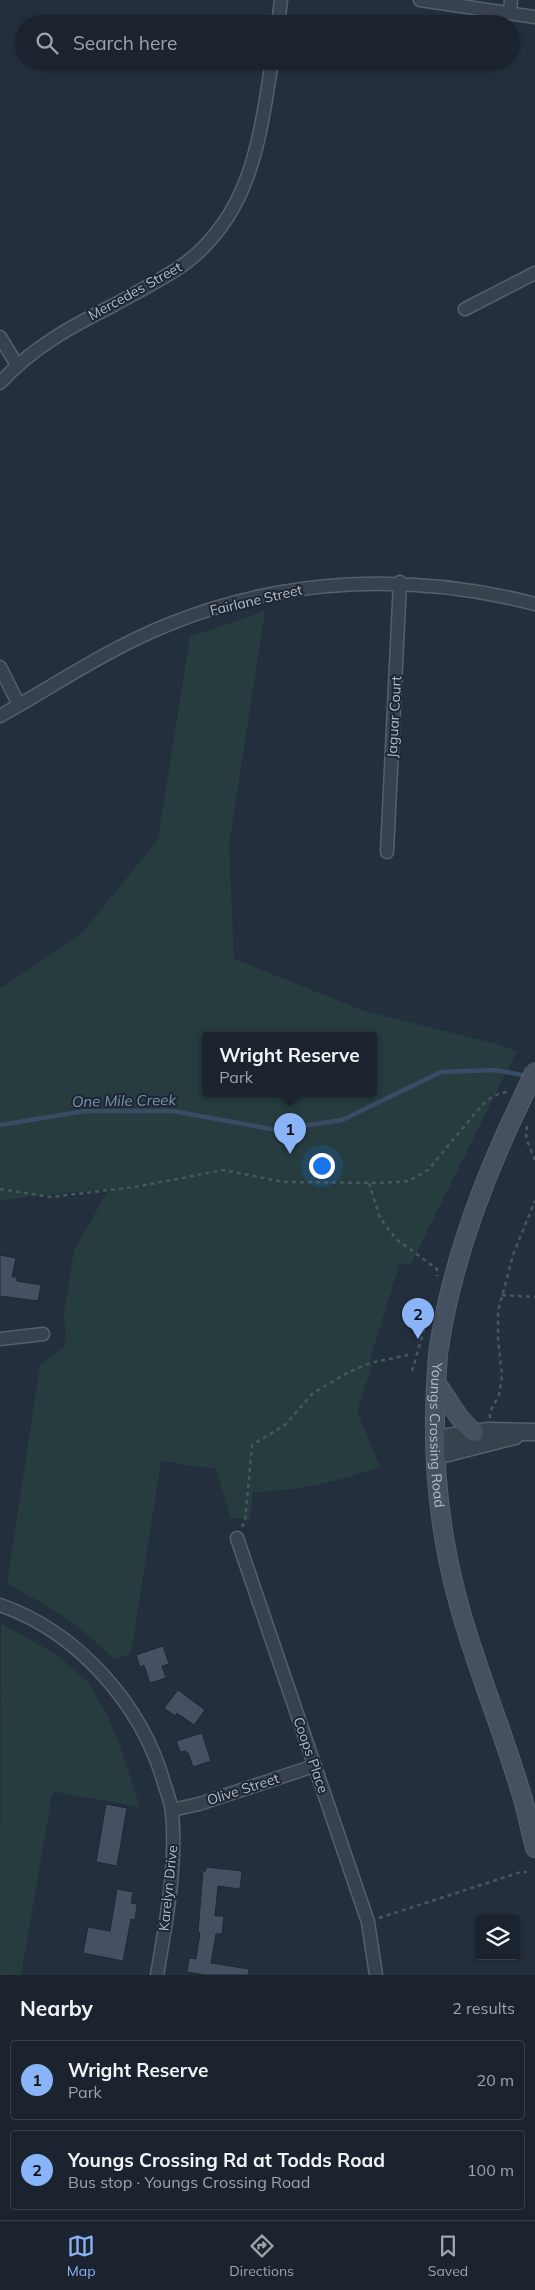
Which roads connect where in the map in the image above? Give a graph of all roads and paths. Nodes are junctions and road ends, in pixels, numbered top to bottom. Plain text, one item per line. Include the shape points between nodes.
1 (420, 0) edge
2 (282, 1) edge
3 (510, 6) edge
4 (280, 15) edge
5 (535, 17) edge
6 (270, 70) edge
7 (535, 273) edge
8 (465, 309) dead end
9 (0, 337) edge
10 (17, 365) junction
11 (0, 383) edge
12 (400, 582) junction
13 (535, 604) edge
14 (0, 667) edge
15 (19, 705) junction
16 (0, 716) edge
17 (387, 852) dead end
18 (535, 1071) edge
19 (516, 1098) junction
20 (528, 1121) dead end
21 (535, 1160) edge
22 (368, 1183) junction
23 (0, 1189) edge
24 (535, 1201) edge
25 (437, 1269) dead end
26 (502, 1295) junction
27 (535, 1297) edge
28 (42, 1334) dead end
29 (0, 1340) edge
30 (408, 1355) dead end
31 (437, 1384) junction
32 (490, 1420) dead end
33 (474, 1432) junction
34 (530, 1432) edge
35 (435, 1448) junction
36 (237, 1538) joint
37 (0, 1605) edge
38 (314, 1766) junction
39 (524, 1803) junction
40 (172, 1810) junction
41 (535, 1819) edge
42 (535, 1848) edge
43 (527, 1872) dead end
44 (368, 1922) junction
45 (157, 1975) edge
46 (376, 1975) edge

1 - 3 street
2 - 4 street
3 - 5 street
6 - 10 street, Mercedes Street via 256,154 248,178 225,222 188,262 57,334
7 - 8 street
9 - 10 street
10 - 11 street, Mercedes Street
12 - 13 street, Fairlane Street via 455,588
12 - 15 street, Fairlane Street via 291,590 197,614 132,641
12 - 17 street, Jaguar Court
14 - 15 street
15 - 16 street, Fairlane Street
18 - 19 main road, Youngs Crossing Road, bridge
19 - 22 path via 493,1096 428,1170 410,1181
19 - 31 main road, Youngs Crossing Road via 458,1259 439,1349
20 - 21 path via 526,1138
22 - 23 path via 284,1182 223,1170 51,1197
22 - 25 path via 380,1218 396,1240
24 - 26 path via 514,1252
26 - 27 path
26 - 32 path via 498,1310 498,1338 502,1376
28 - 29 street
30 - 36 path via 370,1363 349,1372 313,1393 285,1425 252,1445 245,1521
31 - 33 main road via 462,1424
31 - 35 main road, Youngs Crossing Road
33 - 34 street
33 - 35 street
34 - 35 street via 490,1444
35 - 39 main road, Youngs Crossing Road via 443,1529 458,1600 469,1642
36 - 38 street, Coops Place
37 - 40 street, Karelyn Drive via 21,1612 61,1638 104,1674 136,1716 157,1758
38 - 40 street, Olive Street
38 - 44 street, Coops Place
39 - 41 main road, Youngs Crossing Road
39 - 42 main road, Youngs Crossing Road
40 - 45 street, Karelyn Drive via 174,1854
43 - 44 path
44 - 46 street, Coops Place

